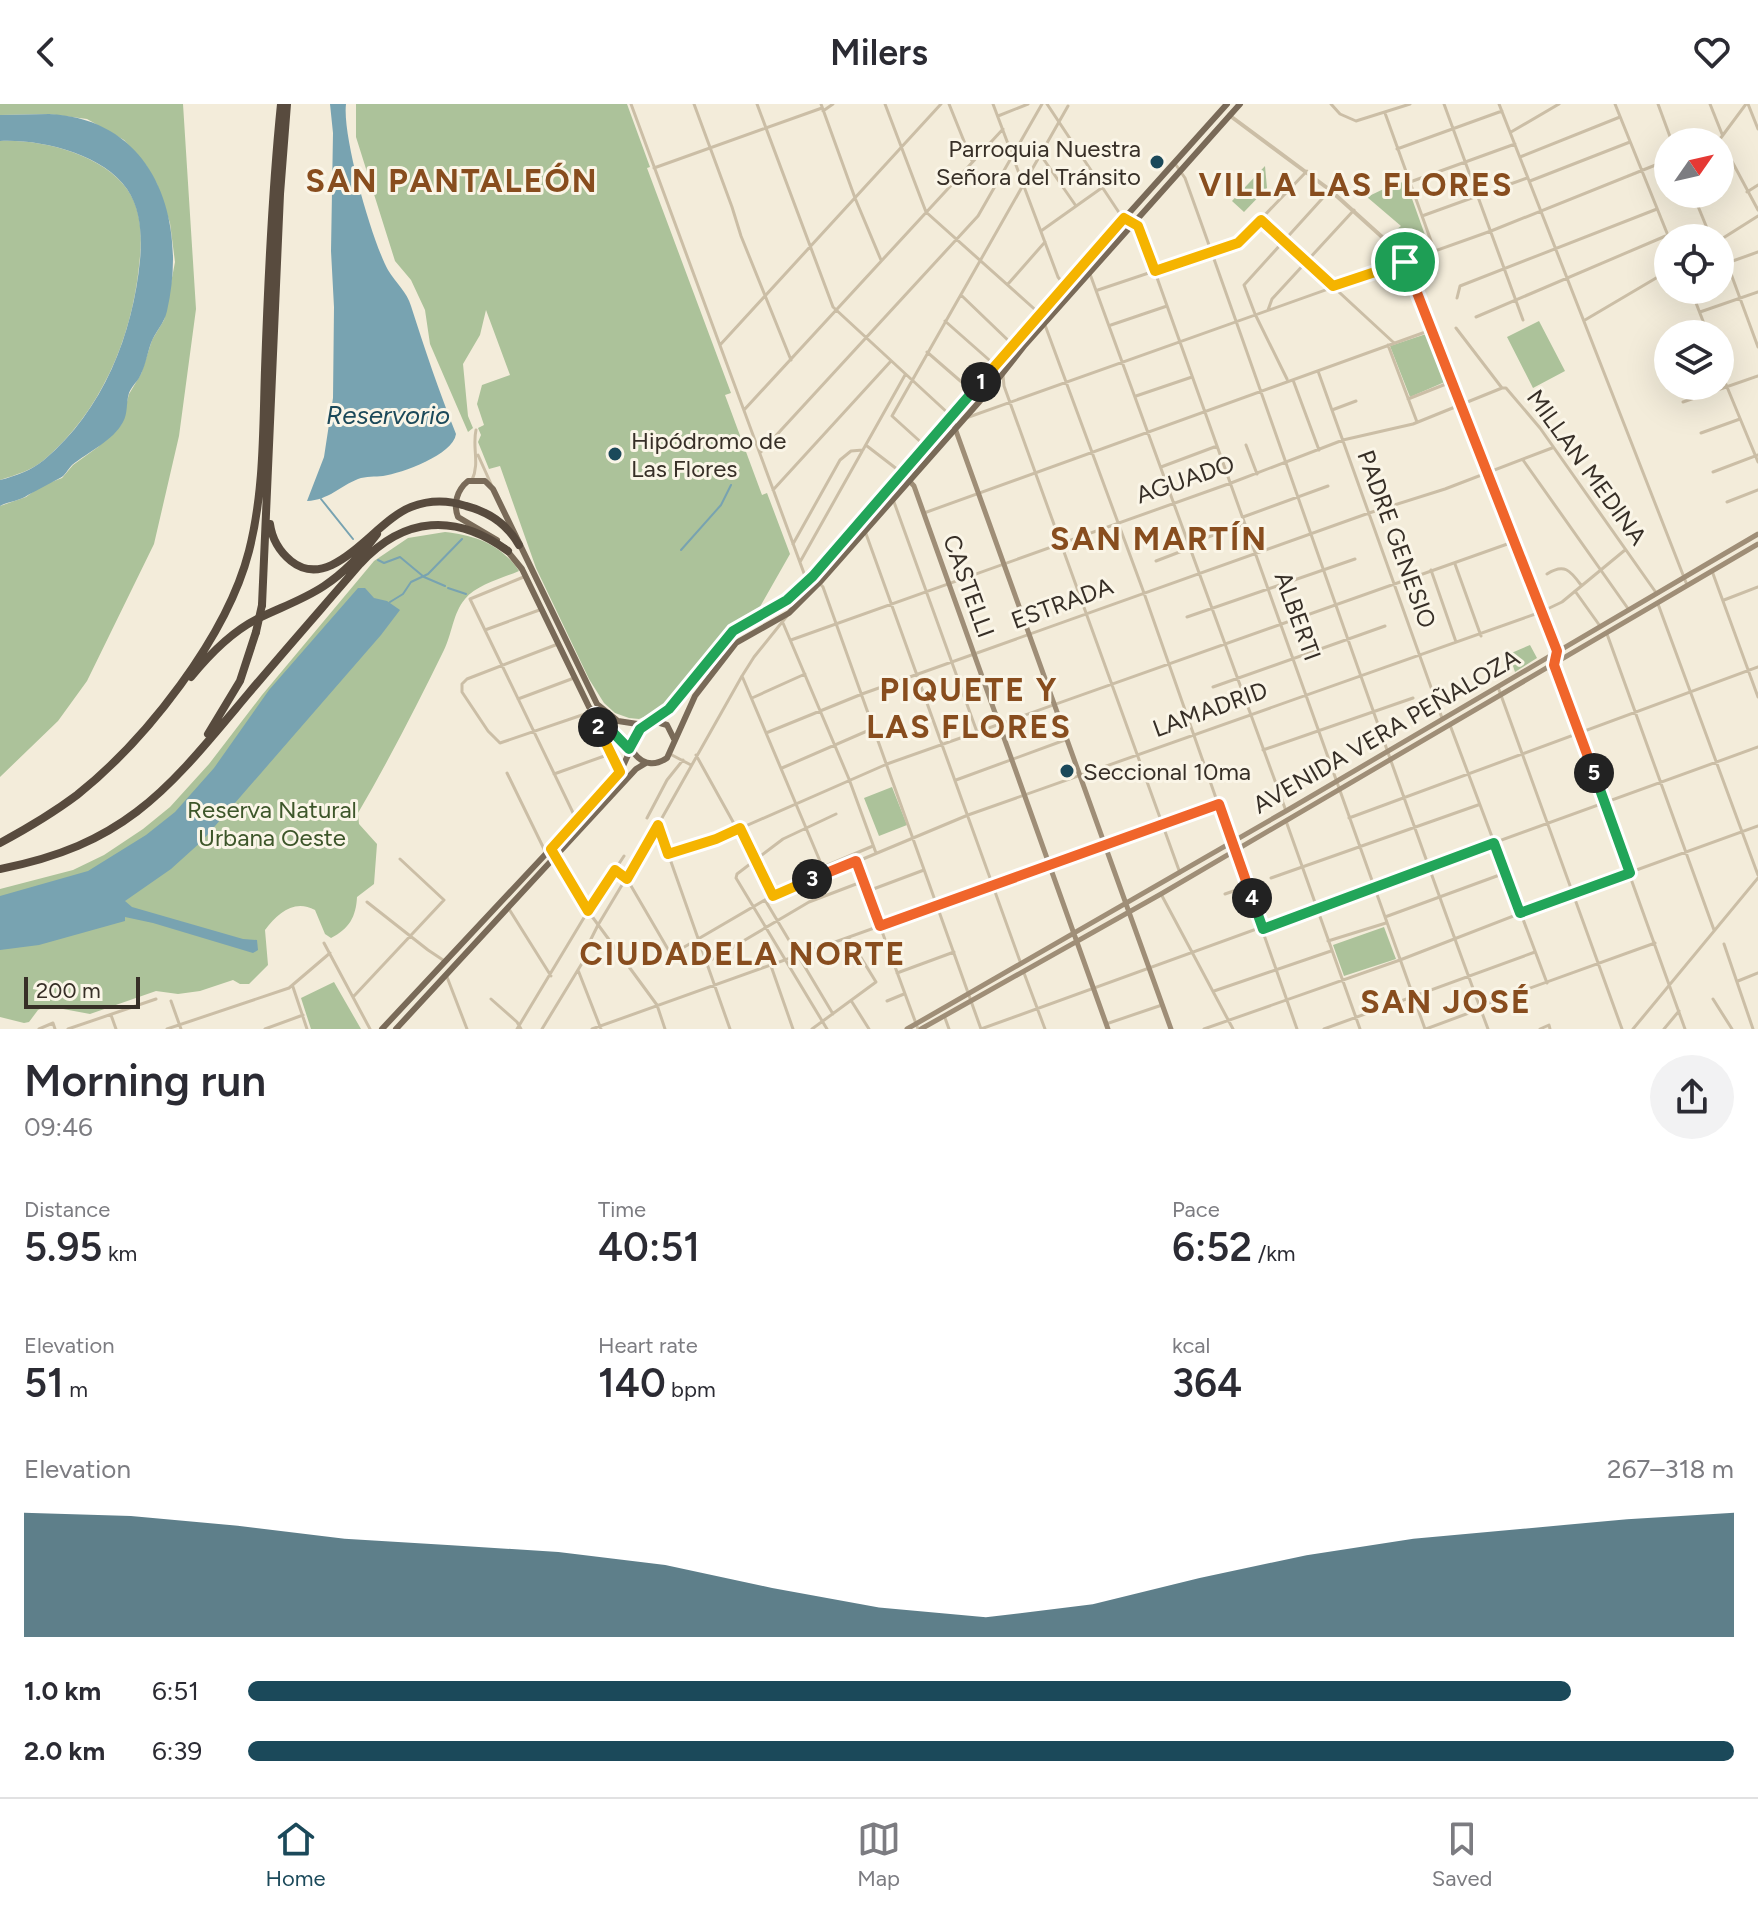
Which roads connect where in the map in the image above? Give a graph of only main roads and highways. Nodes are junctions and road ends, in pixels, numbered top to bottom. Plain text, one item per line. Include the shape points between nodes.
1 (281, 104) edge
2 (287, 104) edge
3 (1240, 104) edge
4 (1224, 105) edge
5 (274, 343) junction
6 (951, 416) junction
7 (956, 427) junction
8 (902, 473) junction
9 (910, 480) junction
10 (456, 503) junction
11 (388, 521) junction
12 (1758, 534) edge
13 (1758, 544) edge
14 (519, 545) junction
15 (508, 551) junction
16 (566, 651) junction
17 (653, 721) junction
18 (644, 725) junction
19 (674, 743) junction
20 (632, 749) junction
21 (125, 751) junction
22 (646, 763) junction
23 (145, 807) junction
24 (0, 843) edge
25 (0, 869) edge
26 (1126, 903) junction
27 (1129, 912) junction
28 (1074, 934) junction
29 (1077, 941) junction
30 (918, 1027) edge
31 (1107, 1027) edge
32 (400, 1028) edge
33 (382, 1029) edge
34 (907, 1029) edge
35 (1171, 1029) edge

1 - 21 highway via 261,479 250,550 220,625
2 - 5 highway
3 - 7 main road via 1044,324 1001,382
4 - 6 main road
5 - 11 highway via 270,522 275,543 296,564 323,569 342,560
5 - 23 highway, bridge via 262,605 256,632 240,681 216,723
6 - 7 main road
6 - 8 main road
7 - 9 main road
7 - 26 main road
8 - 9 main road, CASTELLI
8 - 17 main road via 807,582 783,603 733,631
9 - 19 main road via 789,613 736,643 689,707
9 - 28 main road, CASTELLI
10 - 11 highway via 418,505
10 - 14 highway via 499,520
10 - 14 main road via 463,486 485,481
10 - 15 main road via 461,521
11 - 21 highway via 333,580 249,624 220,646
12 - 26 main road, AVENIDA VERA PEÑALOZA
13 - 27 main road, AVENIDA VERA PEÑALOZA
14 - 16 main road
15 - 16 main road
15 - 23 highway via 480,534 450,525 414,528 384,542 179,776
16 - 18 main road via 602,710 623,723
16 - 20 main road via 593,712
17 - 18 main road
17 - 19 main road via 669,727
18 - 20 main road
19 - 22 main road via 662,761
20 - 22 main road
20 - 33 main road via 620,772 577,821
21 - 24 highway via 47,816
22 - 32 main road
23 - 25 highway via 88,842
26 - 27 main road
26 - 28 main road, AVENIDA VERA PEÑALOZA
27 - 29 main road, AVENIDA VERA PEÑALOZA
27 - 35 main road
28 - 29 main road, CASTELLI
28 - 30 main road, AVENIDA VERA PEÑALOZA
29 - 30 main road, AVENIDA VERA PEÑALOZA
29 - 31 main road, CASTELLI
30 - 34 main road, AVENIDA VERA PEÑALOZA

